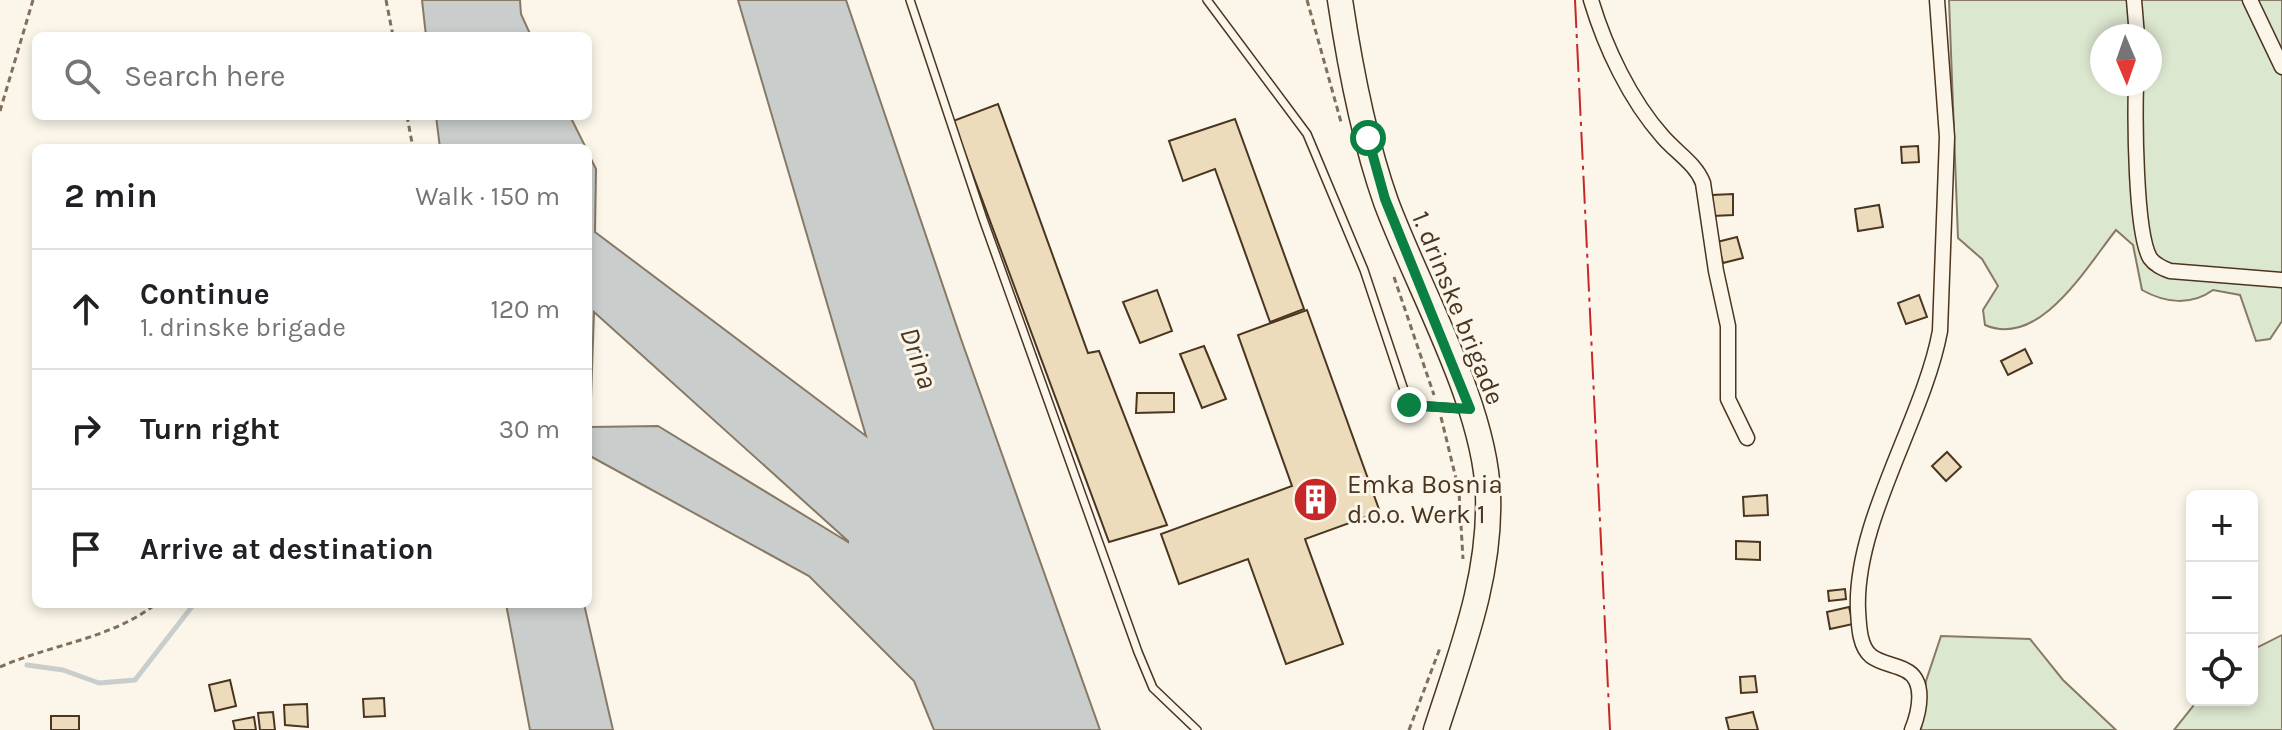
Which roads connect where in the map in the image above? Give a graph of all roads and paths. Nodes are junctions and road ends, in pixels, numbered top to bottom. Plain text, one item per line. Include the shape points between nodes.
1 (33, 0) edge
2 (386, 0) edge
3 (910, 0) edge
4 (1207, 0) edge
5 (1340, 0) edge
6 (1591, 0) edge
7 (1937, 0) edge
8 (2134, 0) edge
9 (2250, 0) edge
10 (2136, 24) edge
11 (392, 32) edge
12 (2282, 67) edge
13 (2135, 96) edge
14 (0, 111) edge
15 (408, 120) edge
16 (412, 144) edge
17 (2282, 280) edge
18 (1470, 409) junction
19 (1747, 438) dead end
20 (149, 608) edge
21 (0, 667) edge
22 (1197, 730) edge
23 (1436, 730) edge
24 (1912, 730) edge

1 - 14 path
2 - 11 path
3 - 22 lane via 1148,676 1153,688
4 - 18 lane via 1307,134 1364,270 1409,405
5 - 18 main road, 1. drinske brigade via 1354,82 1385,199
6 - 19 street via 1611,55 1661,136 1699,172 1703,183 1728,326 1728,399
7 - 24 street via 1947,137 1940,331 1934,362 1864,556 1857,595 1859,634 1870,655 1910,672 1918,686 1919,714
8 - 10 street
9 - 12 street
13 - 17 street via 2143,232 2154,263 2170,271
15 - 16 path
18 - 23 main road, 1. drinske brigade via 1488,491 1484,572
20 - 21 path via 111,631

